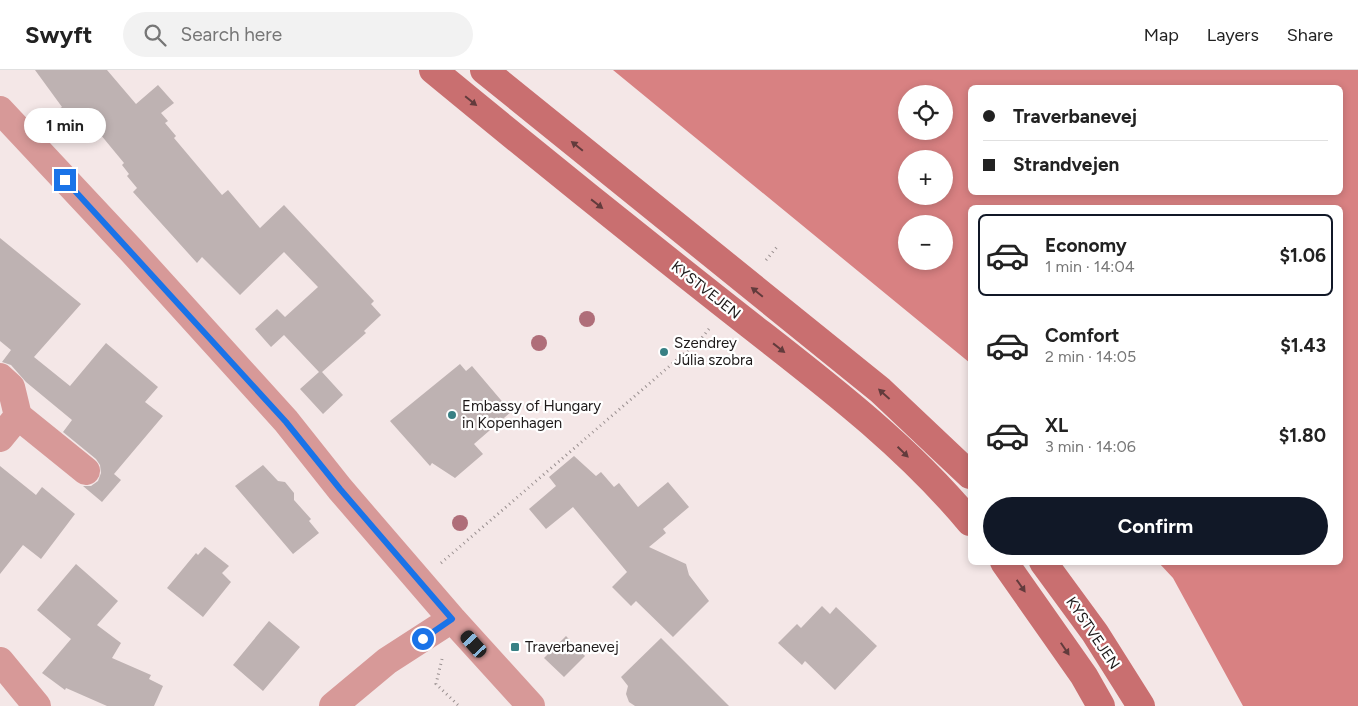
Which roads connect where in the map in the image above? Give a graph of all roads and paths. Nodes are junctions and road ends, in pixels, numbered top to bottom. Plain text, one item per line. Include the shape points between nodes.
1 (433, 70) edge
2 (484, 70) edge
3 (0, 110) edge
4 (777, 246) dead end
5 (747, 283) junction
6 (727, 307) junction
7 (0, 377) edge
8 (18, 416) junction
9 (0, 438) edge
10 (86, 471) dead end
11 (968, 474) edge
12 (968, 520) edge
13 (1006, 565) edge
14 (1044, 565) edge
15 (419, 581) junction
16 (452, 619) junction
17 (0, 661) edge
18 (37, 706) edge
19 (333, 706) edge
20 (459, 706) edge
21 (531, 706) edge
22 (1101, 706) edge
23 (1141, 706) edge

1 -> 6 main road, KYSTVEJEN
5 -> 2 main road, KYSTVEJEN
3 - 15 street via 279,414
4 - 5 path
11 -> 5 main road, KYSTVEJEN via 880,390
6 -> 12 main road, KYSTVEJEN via 868,418 946,493
6 - 15 path via 701,339
7 - 8 street via 11,387
8 - 9 street
8 - 10 street
13 -> 22 main road via 1084,676
14 - 23 main road, KYSTVEJEN via 1095,633
15 - 16 street
16 - 19 street via 387,661
16 - 20 path via 436,684
16 - 21 street
17 - 18 street

